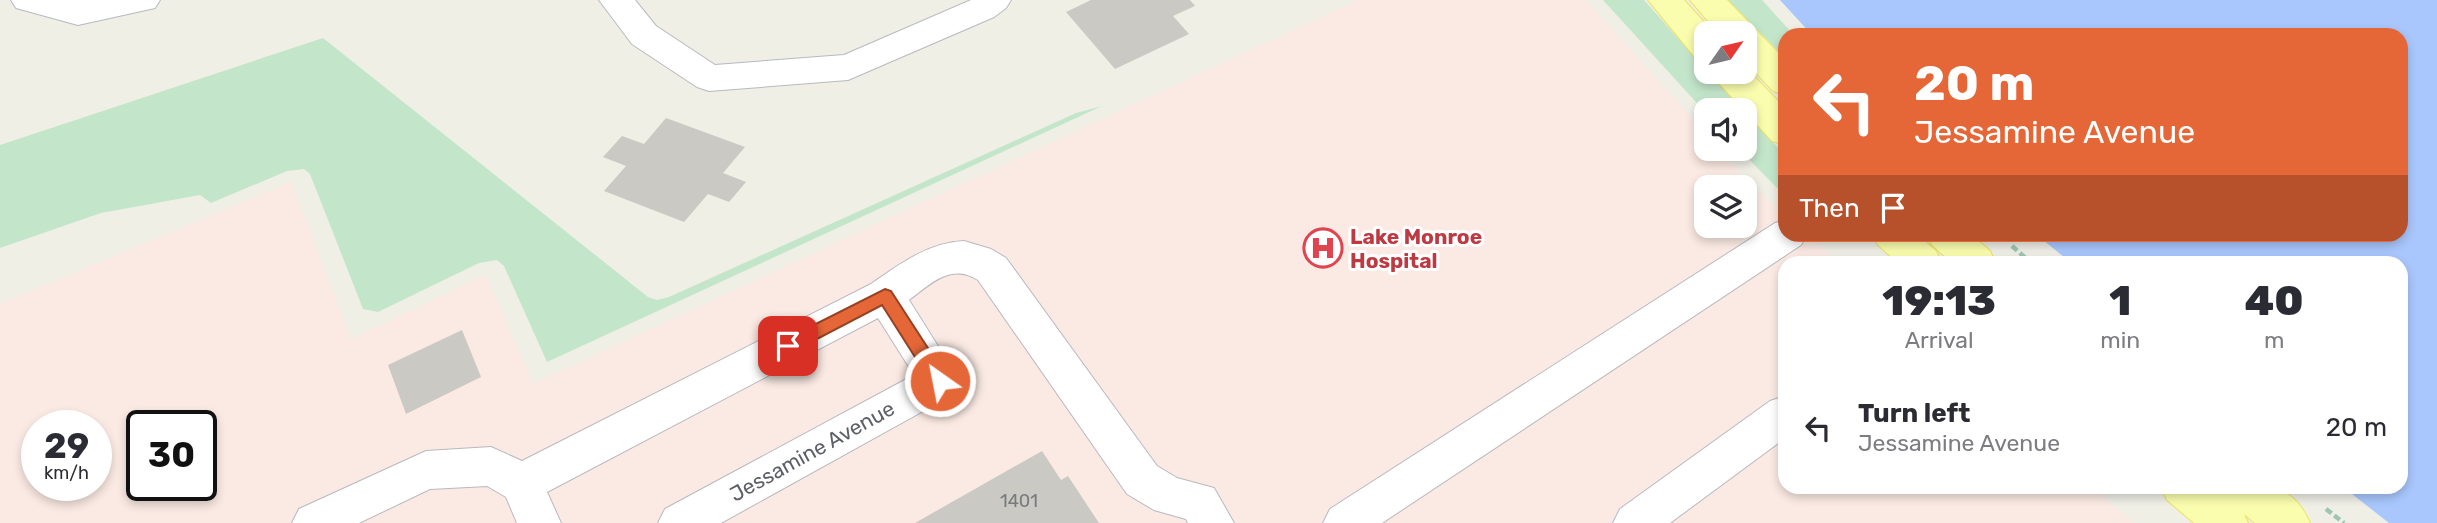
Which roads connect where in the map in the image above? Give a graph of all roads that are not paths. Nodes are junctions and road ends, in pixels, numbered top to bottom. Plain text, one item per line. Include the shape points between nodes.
1 (28, 0) edge
2 (143, 0) edge
3 (616, 0) edge
4 (994, 0) edge
5 (1665, 0) edge
6 (1707, 0) edge
7 (1727, 21) edge
8 (1694, 33) edge
9 (1757, 53) edge
10 (1778, 75) edge
11 (1740, 84) edge
12 (1778, 124) edge
13 (1778, 241) edge
14 (1900, 242) edge
15 (1915, 256) edge
16 (885, 296) junction
17 (1778, 419) edge
18 (522, 483) junction
19 (2192, 494) edge
20 (2252, 494) edge
21 (314, 523) edge
22 (538, 523) edge
23 (680, 523) edge
24 (1212, 523) edge
25 (1345, 523) edge
26 (1635, 523) edge
27 (2226, 523) edge
28 (2288, 523) edge

1 - 2 street via 78,13
3 - 4 street via 644,35 709,78 848,67
5 - 8 main road
6 - 7 main road
9 - 10 main road
11 - 12 main road
13 - 25 street
14 - 15 main road
16 - 18 street
16 - 23 street, Jessamine Avenue via 940,381
16 - 24 street via 936,262 956,256 979,258 992,269 1142,480 1169,496 1199,502
17 - 26 street
18 - 21 street via 491,466 426,470
18 - 22 street
19 - 27 main road
20 - 28 main road

